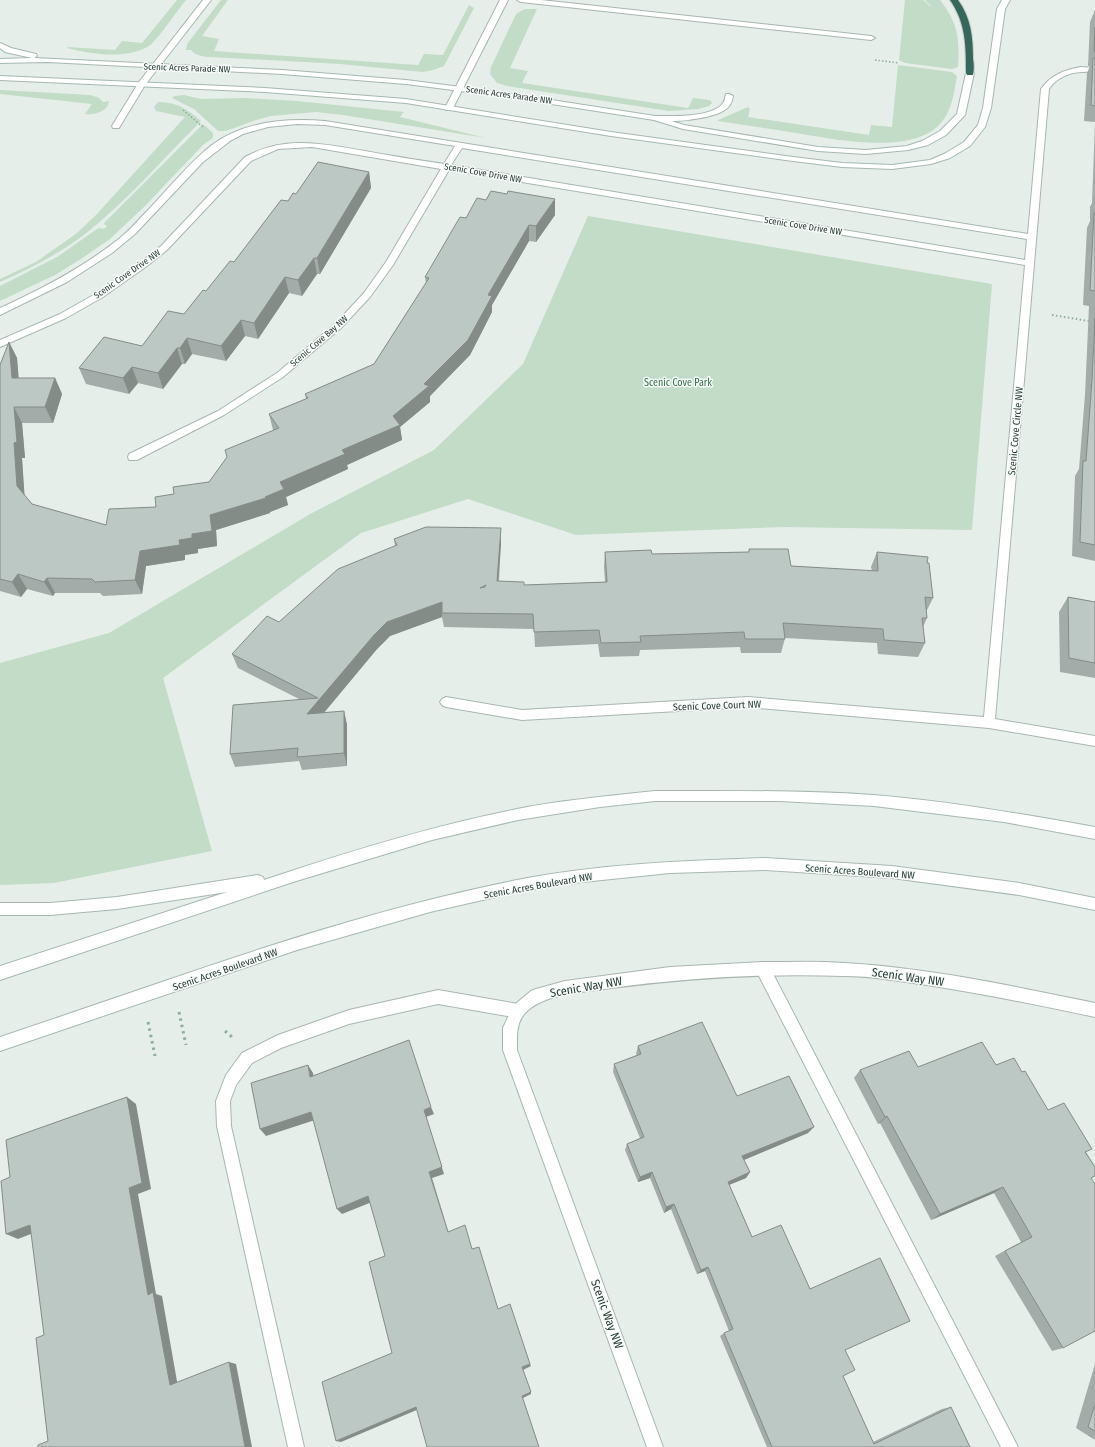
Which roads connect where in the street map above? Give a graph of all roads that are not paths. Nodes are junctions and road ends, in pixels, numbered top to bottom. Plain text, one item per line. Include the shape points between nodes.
1 (207, 0) edge
2 (504, 0) edge
3 (521, 0) edge
4 (954, 0) edge
5 (1006, 0) edge
6 (871, 38) dead end
7 (0, 45) edge
8 (48, 60) junction
9 (0, 61) edge
10 (155, 66) junction
11 (1095, 70) edge
12 (970, 73) joint
13 (0, 78) edge
14 (142, 84) junction
15 (459, 88) junction
16 (729, 96) dead end
17 (449, 108) junction
18 (655, 118) junction
19 (116, 126) dead end
20 (460, 144) junction
21 (447, 166) junction
22 (1032, 237) junction
23 (1029, 264) junction
24 (0, 312) edge
25 (0, 344) edge
26 (134, 457) dead end
27 (446, 702) dead end
28 (988, 723) junction
29 (1095, 741) edge
30 (1095, 833) edge
31 (293, 876) junction
32 (1095, 904) edge
33 (0, 909) edge
34 (763, 970) junction
35 (0, 972) edge
36 (1095, 1010) edge
37 (518, 1011) junction
38 (0, 1044) edge
39 (296, 1447) edge
40 (655, 1447) edge
41 (1010, 1447) edge

1 - 10 street
2 - 15 street
3 - 6 street
4 - 12 highway via 962,9 968,29
5 - 17 street via 1001,9 987,108 982,126 967,144 932,162 892,167 842,165 611,134
7 - 8 street via 8,50
8 - 9 street, Scenic Acres Parade NW
8 - 10 street, Scenic Acres Parade NW
10 - 14 street
10 - 15 street, Scenic Acres Parade NW via 344,76
11 - 22 street, Scenic Cove Circle NW via 1064,73 1049,82 1045,89
12 - 18 street, Scenic Acres Parade NW via 961,114 954,124 925,143 908,148 866,152 818,149 683,127
13 - 14 street
14 - 17 street via 325,93
14 - 19 street
15 - 17 street
15 - 18 street, Scenic Acres Parade NW
16 - 18 street via 726,104 716,112 680,118
20 - 21 street, Scenic Cove Bay NW
20 - 22 street
20 - 24 street via 325,122 286,122 251,129 216,147 124,239 104,254 61,282
21 - 23 street, Scenic Cove Drive NW
21 - 25 street, Scenic Cove Drive NW via 312,145 283,145 262,151 237,169 164,248 144,264 100,295 63,316
21 - 26 street, Scenic Cove Bay NW via 390,263 367,295 338,326 280,375 221,413
22 - 23 street, Scenic Cove Circle NW
23 - 28 street, Scenic Cove Circle NW
27 - 28 street, Scenic Cove Court NW via 522,715 748,702
28 - 29 street
30 - 31 street via 1004,816 874,801 780,796 655,796 518,814 432,834
31 - 33 street via 117,904 50,909
31 - 35 street
32 - 38 street, Scenic Acres Boulevard NW via 1019,889 892,872 772,865 670,867 573,877 513,887 430,906 297,944
34 - 36 street, Scenic Way NW via 845,969 900,975 996,989
34 - 37 street, Scenic Way NW via 670,974 565,988 536,996
34 - 41 street
37 - 39 street via 438,997 349,1016 278,1042 247,1058 231,1080 223,1101 224,1126
37 - 40 street, Scenic Way NW via 510,1028 510,1050

